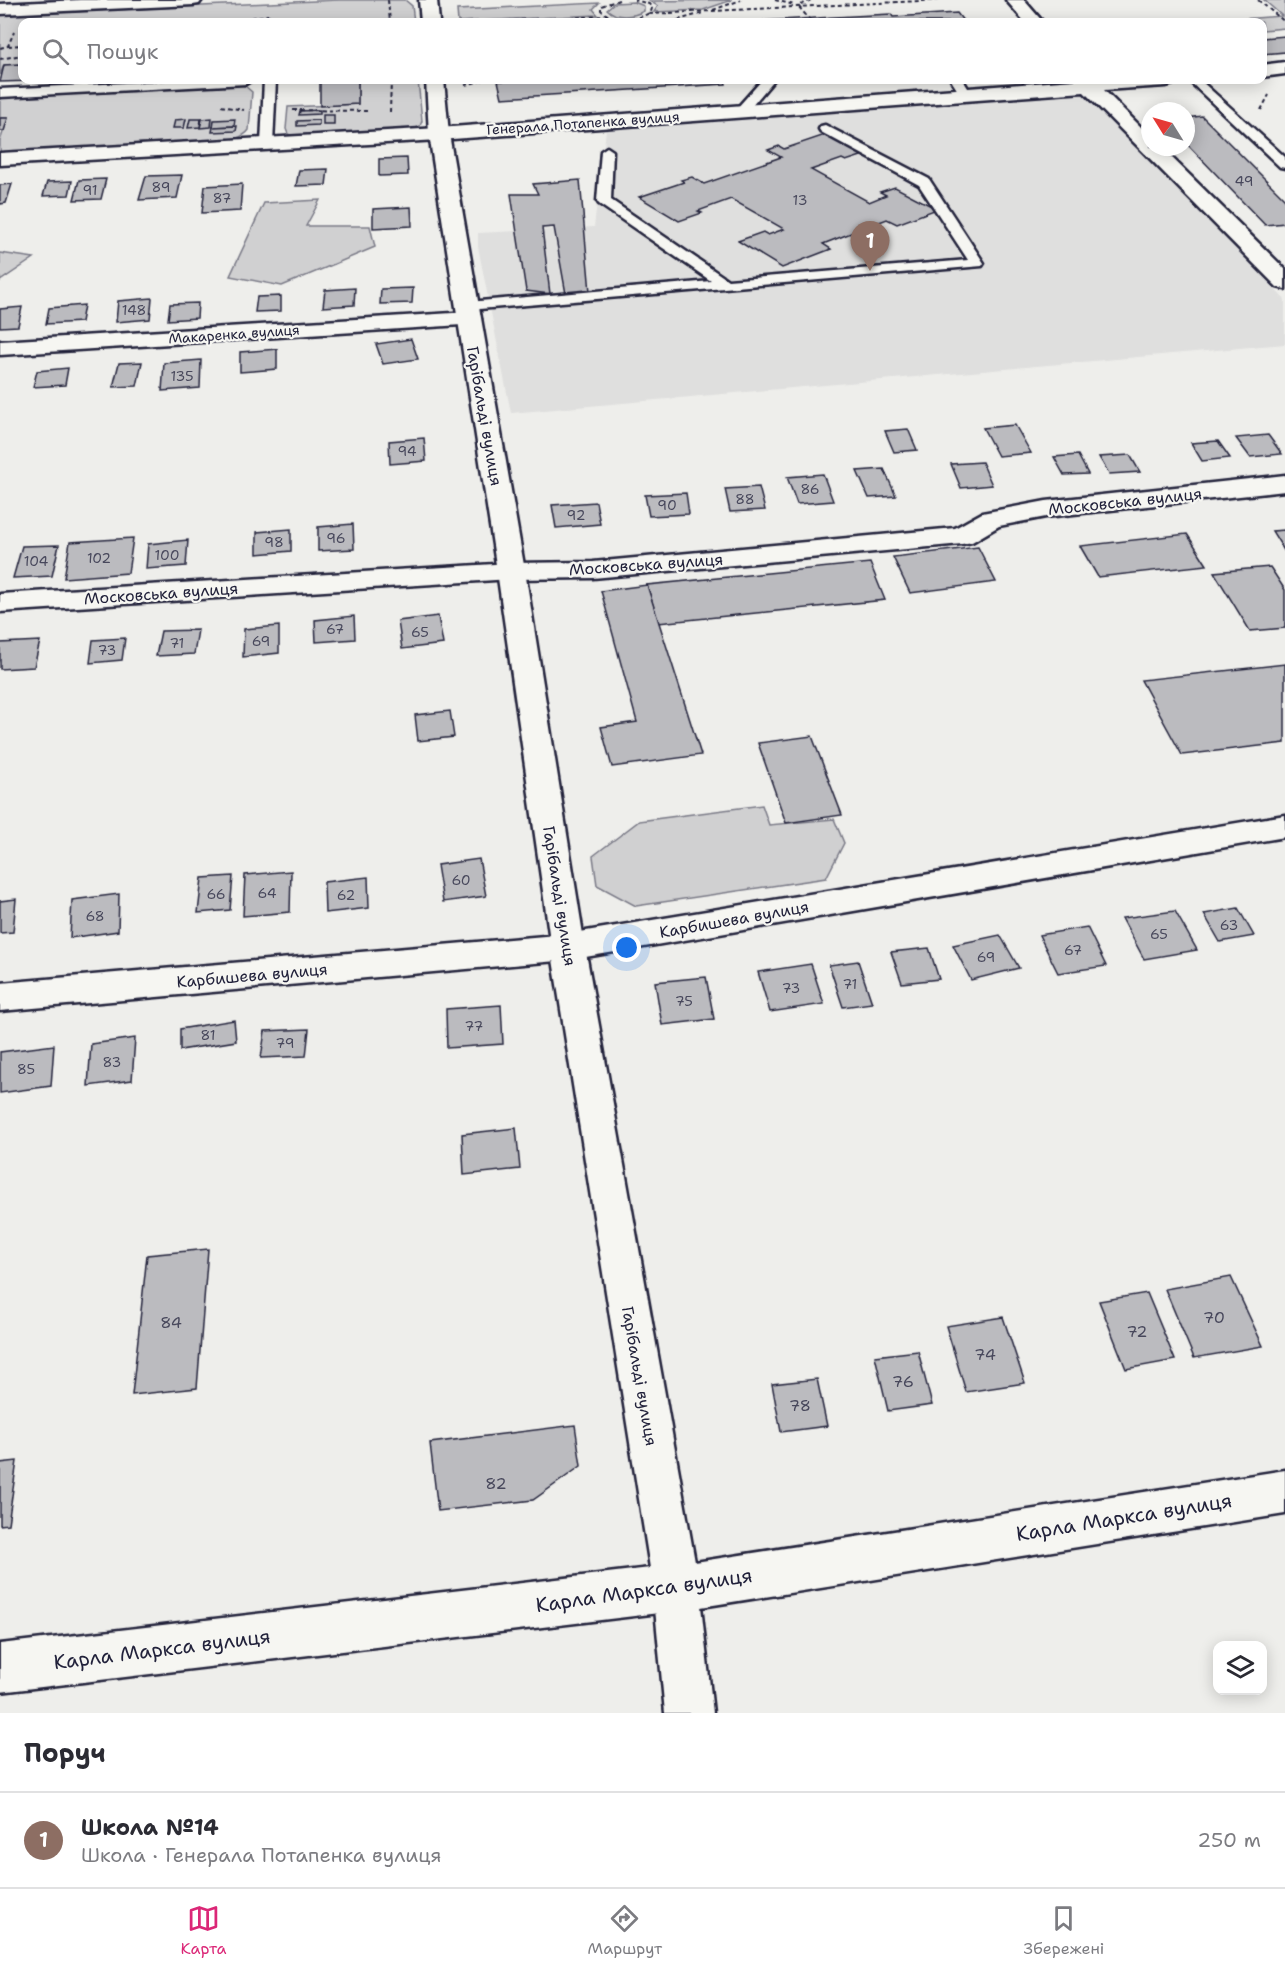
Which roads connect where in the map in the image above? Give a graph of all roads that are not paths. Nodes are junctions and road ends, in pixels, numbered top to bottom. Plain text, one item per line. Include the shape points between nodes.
1 (193, 0) edge
2 (428, 0) edge
3 (1016, 0) edge
4 (0, 9) edge
5 (430, 18) edge
6 (1031, 18) edge
7 (1285, 68) edge
8 (1267, 70) edge
9 (170, 84) edge
10 (270, 84) edge
11 (450, 84) edge
12 (765, 84) edge
13 (1061, 84) edge
14 (1087, 84) edge
15 (1198, 84) edge
16 (962, 88) edge
17 (0, 93) edge
18 (741, 111) junction
19 (825, 129) dead end
20 (439, 134) junction
21 (1141, 138) edge
22 (267, 144) junction
23 (607, 151) dead end
24 (1160, 156) edge
25 (0, 159) edge
26 (1285, 164) edge
27 (1285, 282) edge
28 (725, 284) junction
29 (468, 312) junction
30 (0, 348) edge
31 (1285, 483) edge
32 (511, 571) junction
33 (0, 603) edge
34 (1285, 826) edge
35 (568, 947) junction
36 (0, 997) edge
37 (1285, 1491) edge
38 (676, 1588) junction
39 (0, 1668) edge
40 (689, 1713) edge

1 - 4 street
2 - 5 street
3 - 6 street
7 - 8 street
9 - 17 lane
10 - 22 lane
11 - 20 street, Гарібальді вулиця
12 - 18 lane
13 - 16 street, Генерала Потапенка вулиця
14 - 21 street
15 - 26 lane
16 - 18 street, Генерала Потапенка вулиця
18 - 20 street, Генерала Потапенка вулиця
19 - 28 lane via 924,182 977,263
20 - 22 street, Генерала Потапенка вулиця
20 - 29 street, Гарібальді вулиця
22 - 25 street, Генерала Потапенка вулиця
23 - 28 lane via 604,201
24 - 27 street via 1265,249
28 - 29 lane
29 - 30 street, Макаренка вулиця
29 - 32 street, Гарібальді вулиця
31 - 32 street, Московська вулиця via 1046,509 991,519 962,536 593,570
32 - 33 street, Московська вулиця
32 - 35 street, Гарібальді вулиця
34 - 35 street, Карбишева вулиця
35 - 36 street, Карбишева вулиця
35 - 38 street, Гарібальді вулиця
37 - 38 street, Карла Маркса вулиця
38 - 39 street, Карла Маркса вулиця
38 - 40 street, Гарібальді вулиця

